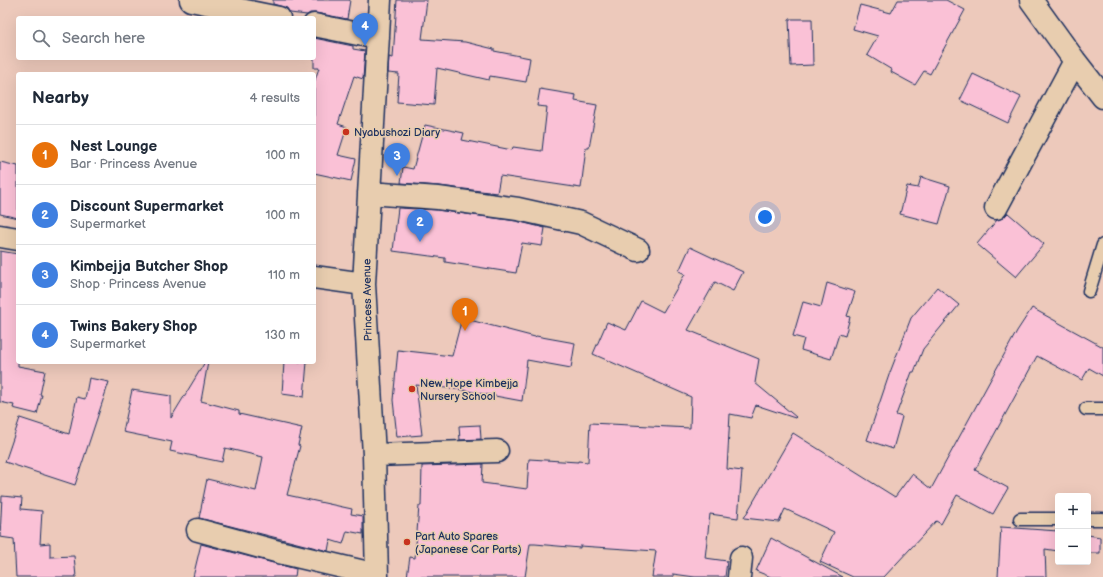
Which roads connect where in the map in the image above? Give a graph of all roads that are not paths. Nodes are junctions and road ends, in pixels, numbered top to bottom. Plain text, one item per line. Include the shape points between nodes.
1 (191, 0) edge
2 (380, 0) edge
3 (1031, 0) edge
4 (268, 16) edge
5 (316, 25) edge
6 (378, 38) junction
7 (1075, 61) junction
8 (1103, 97) edge
9 (369, 193) junction
10 (996, 208) dead end
11 (0, 236) edge
12 (16, 239) edge
13 (1103, 245) edge
14 (638, 250) dead end
15 (316, 277) edge
16 (364, 284) junction
17 (1089, 291) dead end
18 (1086, 409) dead end
19 (1103, 409) edge
20 (497, 451) dead end
21 (374, 455) junction
22 (1020, 518) dead end
23 (1055, 519) edge
24 (1091, 519) edge
25 (1103, 519) edge
26 (198, 530) dead end
27 (377, 576) edge

1 - 4 street
2 - 6 street, Princess Avenue
3 - 7 street
5 - 6 street
6 - 9 street, Princess Avenue
7 - 8 street
7 - 10 street
9 - 14 street via 438,198 518,209 580,223
9 - 16 street, Princess Avenue
11 - 12 street
13 - 17 lane
15 - 16 street
16 - 21 street, Princess Avenue
18 - 19 lane
20 - 21 street
21 - 27 street, Princess Avenue
22 - 23 lane
24 - 25 lane
26 - 27 street

